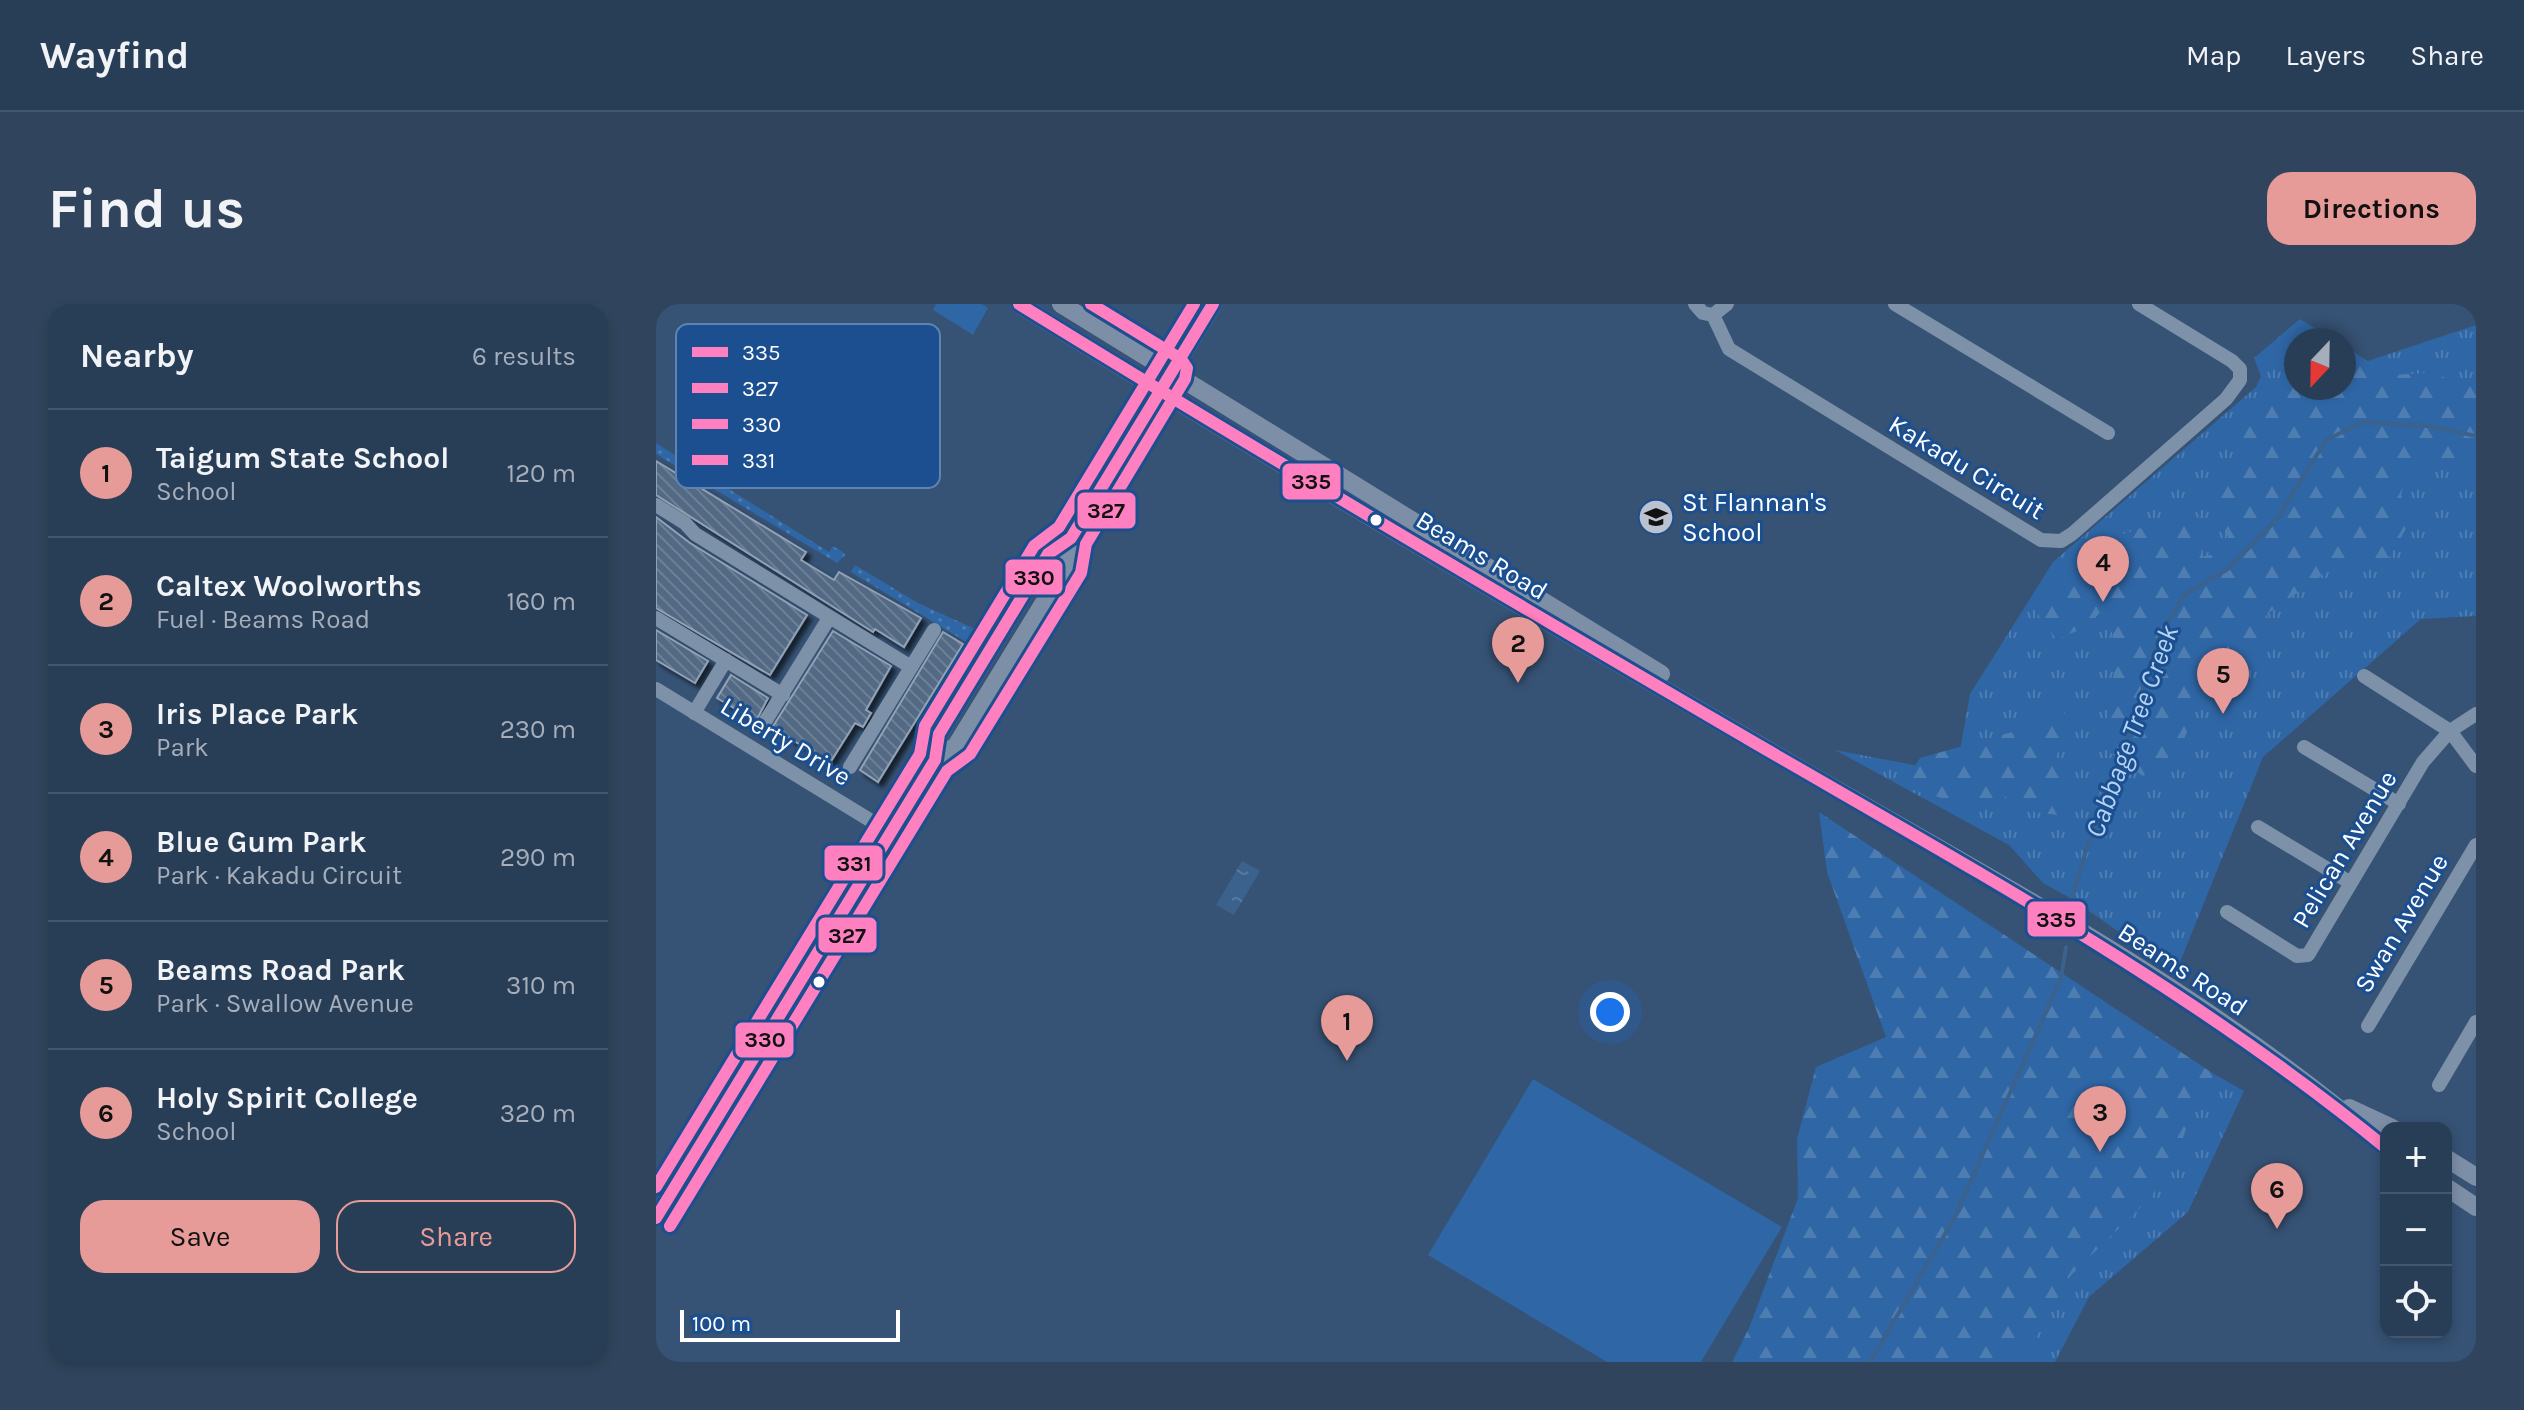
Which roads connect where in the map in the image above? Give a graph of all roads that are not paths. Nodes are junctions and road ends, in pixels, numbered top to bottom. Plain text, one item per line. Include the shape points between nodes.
1 (1019, 304) edge
2 (1061, 304) edge
3 (1213, 304) edge
4 (1695, 304) edge
5 (1727, 304) edge
6 (1895, 304) edge
7 (2139, 304) edge
8 (1713, 315) junction
9 (1171, 372) junction
10 (1159, 391) junction
11 (2108, 433) dead end
12 (656, 505) edge
13 (656, 618) edge
14 (829, 618) junction
15 (934, 630) dead end
16 (726, 660) junction
17 (911, 667) junction
18 (2364, 676) dead end
19 (656, 689) edge
20 (783, 695) junction
21 (694, 713) junction
22 (2476, 714) edge
23 (766, 720) dead end
24 (2450, 731) junction
25 (2304, 747) dead end
26 (2476, 766) edge
27 (850, 767) dead end
28 (2399, 804) junction
29 (1883, 814) junction
30 (2258, 827) dead end
31 (891, 833) junction
32 (2476, 845) edge
33 (2351, 883) junction
34 (2227, 912) dead end
35 (2476, 1022) edge
36 (2368, 1026) dead end
37 (2439, 1085) dead end
38 (2328, 1098) junction
39 (2380, 1122) edge
40 (2380, 1143) edge
41 (2452, 1162) edge
42 (2476, 1177) edge
43 (2452, 1191) edge
44 (2476, 1207) edge
45 (656, 1218) edge

1 - 10 main road, Beams Road
2 - 9 main road, Beams Road
3 - 9 main road
4 - 8 street
5 - 8 street
6 - 11 street
7 - 8 street, Kakadu Circuit via 2232,361 2240,369 2240,380 2226,399 2072,534 2050,541 1729,349
9 - 10 main road
9 - 29 main road, Beams Road via 1849,787
10 - 29 main road, Beams Road via 1554,629
10 - 31 main road via 1071,538 1067,565 956,746 935,760
12 - 14 street
13 - 16 street
14 - 17 street
14 - 20 street
15 - 17 street
16 - 20 street
16 - 21 street
17 - 27 street
18 - 24 street
19 - 21 street, Liberty Drive
20 - 23 street
21 - 31 street, Liberty Drive
22 - 24 street, Pelican Avenue
24 - 26 street
24 - 28 street, Pelican Avenue
25 - 28 street
28 - 33 street, Pelican Avenue
29 - 38 main road, Beams Road via 2131,964
30 - 33 street
31 - 45 main road
32 - 36 street, Swan Avenue
33 - 34 street, Pelican Avenue via 2304,958
35 - 37 street
38 - 39 main road, Beams Road
38 - 40 main road, Beams Road
41 - 42 main road
43 - 44 main road

